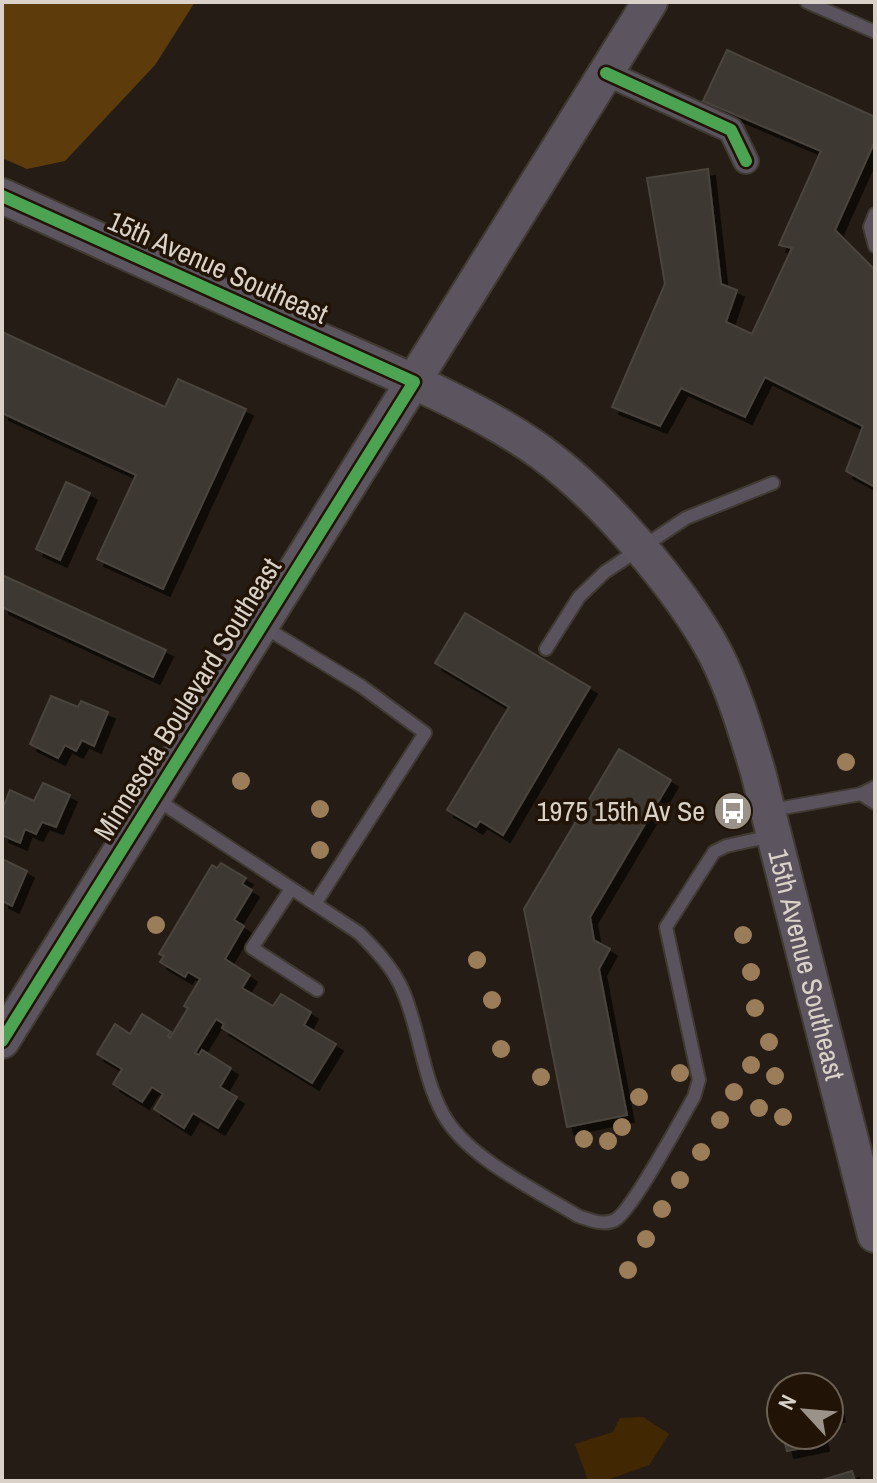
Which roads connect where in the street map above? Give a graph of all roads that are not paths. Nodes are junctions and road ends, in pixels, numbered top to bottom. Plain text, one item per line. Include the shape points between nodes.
1 (650, 2) edge
2 (807, 2) edge
3 (875, 32) edge
4 (606, 73) junction
5 (746, 161) dead end
6 (2, 196) edge
7 (875, 214) edge
8 (875, 246) edge
9 (414, 382) junction
10 (773, 483) dead end
11 (641, 550) junction
12 (261, 625) junction
13 (546, 649) dead end
14 (875, 787) edge
15 (861, 794) junction
16 (153, 798) junction
17 (875, 803) edge
18 (772, 823) junction
19 (291, 889) junction
20 (315, 904) junction
21 (317, 990) dead end
22 (2, 1041) edge
23 (875, 1235) edge

1 - 4 main road, Minnesota Boulevard Southeast
2 - 3 lane
4 - 5 street via 731,130
4 - 9 main road, Minnesota Boulevard Southeast
6 - 9 main road, 15th Avenue Southeast
7 - 8 lane via 870,227
9 - 11 main road, 15th Avenue Southeast via 543,453
9 - 12 main road, Minnesota Boulevard Southeast
10 - 11 lane via 686,518
11 - 13 lane via 605,572 579,597
11 - 18 main road, 15th Avenue Southeast via 715,653 740,713
12 - 16 main road, Minnesota Boulevard Southeast
12 - 20 lane via 361,686 425,733
14 - 15 lane
15 - 17 lane
15 - 18 lane
16 - 19 lane
16 - 22 main road, Minnesota Boulevard Southeast
18 - 20 lane via 714,852 666,927 699,1080 630,1205 615,1220 597,1223 578,1216 467,1145 444,1116 404,992 386,961 359,933
18 - 23 main road, 15th Avenue Southeast
19 - 20 lane
19 - 21 lane via 252,948

